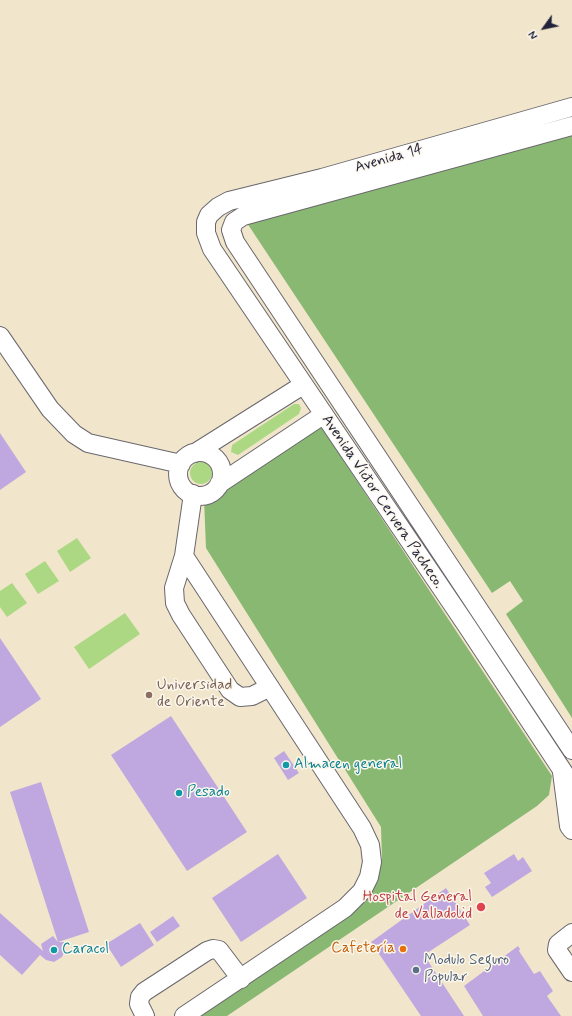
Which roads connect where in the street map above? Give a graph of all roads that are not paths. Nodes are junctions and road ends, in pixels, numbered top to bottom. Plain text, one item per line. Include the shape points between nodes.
1 (572, 107) edge
2 (572, 126) edge
3 (231, 230) junction
4 (206, 233) junction
5 (0, 336) edge
6 (303, 385) junction
7 (323, 415) junction
8 (195, 453) junction
9 (181, 464) junction
10 (219, 484) junction
11 (193, 494) junction
12 (184, 556) junction
13 (270, 687) junction
14 (568, 743) edge
15 (547, 747) junction
16 (562, 769) junction
17 (572, 785) edge
18 (572, 830) edge
19 (572, 933) edge
20 (572, 972) edge
21 (241, 979) junction
22 (145, 1016) edge
23 (184, 1016) edge

1 - 4 street, Avenida 14 via 229,202 209,215
2 - 3 street, Avenida 14 via 242,216 234,222
3 - 4 street
3 - 14 street, Avenida Víctor Cervera Pacheco. via 235,242
4 - 6 street, Avenida Víctor Cervera Pacheco. via 212,249
5 - 9 street via 50,409 74,434 88,443
6 - 7 street, Avenida Víctor Cervera Pacheco.
6 - 8 street
7 - 10 street
7 - 15 street, Avenida Víctor Cervera Pacheco.
8 - 9 street via 185,458
8 - 10 street via 206,454 216,459 222,473
9 - 11 street via 178,475 180,483
10 - 11 street via 209,494
11 - 12 street
12 - 13 street
12 - 13 street via 174,588 181,616 230,690 240,697 252,696
13 - 21 street via 362,828 370,845 372,862 369,877 362,891 345,908
14 - 15 street
15 - 16 street, Avenida Víctor Cervera Pacheco.
16 - 17 street, Avenida Víctor Cervera Pacheco.
16 - 18 street via 569,826
19 - 20 street via 558,944 557,950
21 - 22 street via 219,950 206,951 144,992 139,1004
21 - 23 street

